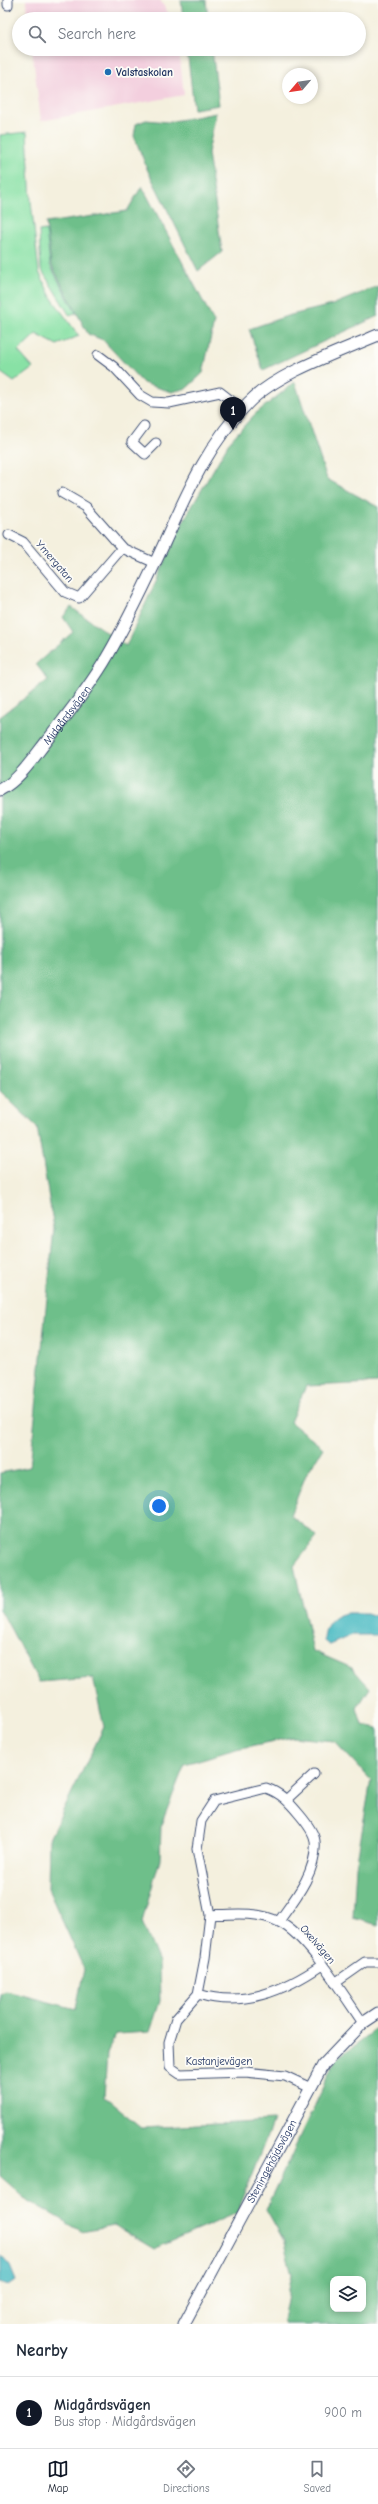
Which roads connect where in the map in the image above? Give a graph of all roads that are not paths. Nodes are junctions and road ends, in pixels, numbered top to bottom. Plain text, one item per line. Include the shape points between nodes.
1 (378, 335) edge
2 (98, 355) dead end
3 (242, 409) junction
4 (144, 426) dead end
5 (156, 443) dead end
6 (62, 493) dead end
7 (9, 535) dead end
8 (122, 548) junction
9 (155, 563) junction
10 (0, 790) edge
11 (314, 1774) dead end
12 (287, 1799) junction
13 (210, 1915) junction
14 (279, 1922) junction
15 (378, 1962) edge
16 (322, 1965) junction
17 (335, 1983) junction
18 (198, 1994) junction
19 (378, 2013) edge
20 (363, 2023) junction
21 (311, 2088) junction
22 (184, 2324) edge

1 - 3 street, Midgårdsvägen via 272,384
2 - 3 street via 114,367 140,395 152,402 169,403 220,392
3 - 9 street, Midgårdsvägen via 198,469
4 - 5 street via 132,442 145,454
6 - 8 street via 86,507
7 - 8 street, Ymergatan via 23,542 65,592 79,598
8 - 9 street
9 - 10 street, Midgårdsvägen via 107,658 30,762 9,786
11 - 12 street
12 - 13 street via 266,1788 214,1801 201,1822 197,1849
12 - 14 street via 315,1839 314,1856 308,1875
13 - 14 street, Oxelvägen via 244,1914
13 - 18 street
14 - 16 street, Oxelvägen via 300,1938
15 - 17 street via 364,1962
16 - 17 street, Oxelvägen
16 - 18 street via 298,1981 265,1994 242,1999 216,2000
17 - 20 street, Oxelvägen
18 - 21 street, Kastanjevägen via 176,2018 169,2042 170,2067 180,2074 245,2072 285,2076
19 - 20 street, Steningehöjdsvägen
20 - 21 street, Steningehöjdsvägen via 323,2065
21 - 22 street, Steningehöjdsvägen

